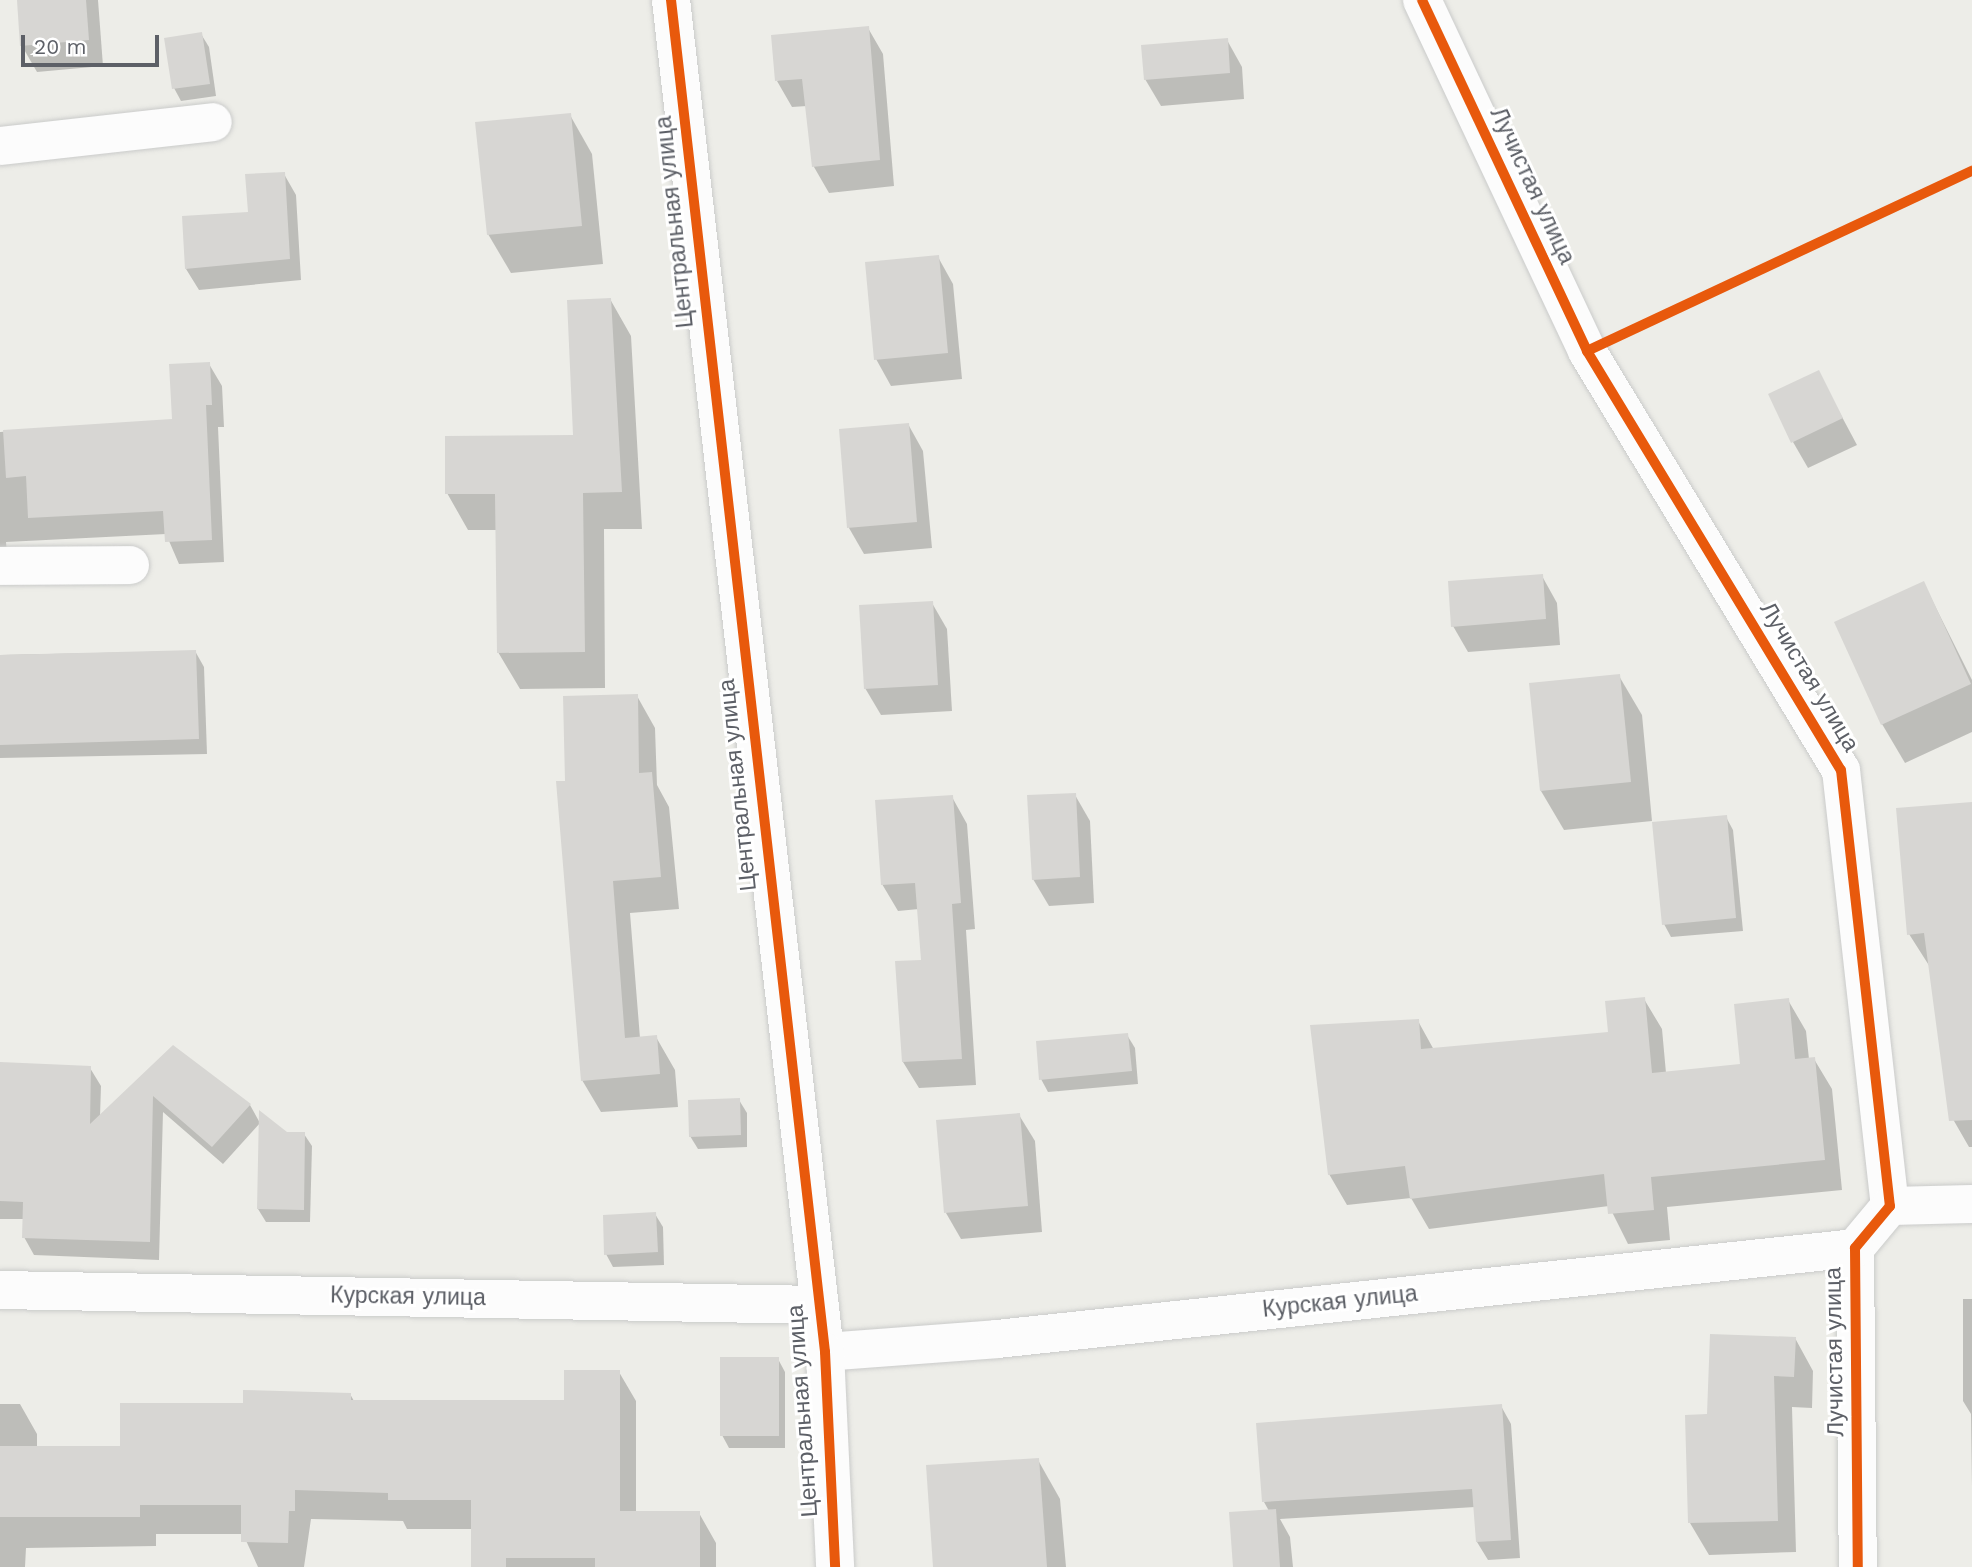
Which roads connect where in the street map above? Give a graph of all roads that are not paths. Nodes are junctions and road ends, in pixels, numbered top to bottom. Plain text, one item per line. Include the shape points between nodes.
1 (671, 0) edge
2 (1422, 0) edge
3 (213, 122) dead end
4 (0, 146) edge
5 (130, 565) dead end
6 (0, 566) edge
7 (1972, 1204) edge
8 (1890, 1206) junction
9 (1855, 1248) junction
10 (0, 1290) edge
11 (817, 1305) junction
12 (825, 1352) junction
13 (835, 1567) edge
14 (1858, 1567) edge

1 - 11 street, Центральная улица
2 - 8 street, Лучистая улица via 1587,351 1841,770
3 - 4 street
5 - 6 street
7 - 8 street
8 - 9 street, Лучистая улица
9 - 12 street, Курская улица via 997,1339
9 - 14 street, Лучистая улица
10 - 11 street, Курская улица
11 - 12 street, Центральная улица
12 - 13 street, Центральная улица

